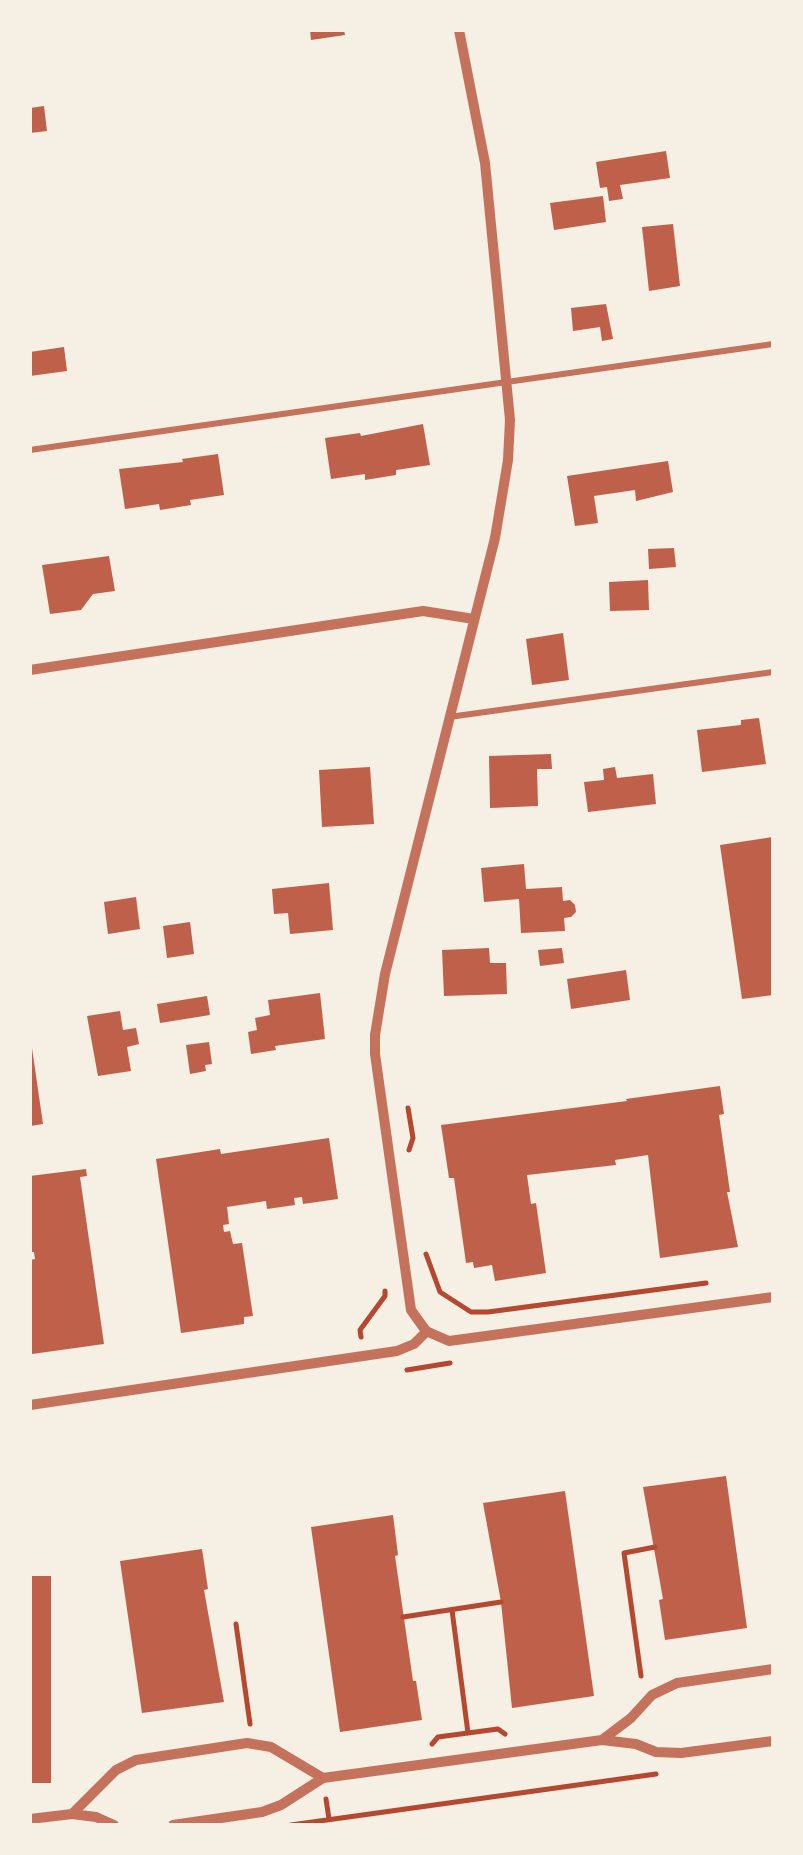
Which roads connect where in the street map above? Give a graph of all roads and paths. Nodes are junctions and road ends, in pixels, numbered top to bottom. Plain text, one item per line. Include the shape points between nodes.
1 (459, 30) edge
2 (773, 344) edge
3 (508, 383) junction
4 (30, 450) edge
5 (474, 619) junction
6 (30, 670) edge
7 (773, 672) edge
8 (448, 718) junction
9 (408, 1108) dead end
10 (412, 1168) dead end
11 (422, 1243) dead end
12 (720, 1281) dead end
13 (773, 1297) edge
14 (428, 1332) junction
15 (30, 1405) edge
16 (656, 1547) dead end
17 (501, 1602) dead end
18 (452, 1610) junction
19 (404, 1616) dead end
20 (236, 1624) dead end
21 (773, 1669) edge
22 (651, 1672) dead end
23 (641, 1676) junction
24 (634, 1682) dead end
25 (258, 1726) dead end
26 (468, 1732) junction
27 (508, 1736) dead end
28 (602, 1740) junction
29 (773, 1741) edge
30 (428, 1749) dead end
31 (664, 1773) dead end
32 (323, 1778) junction
33 (72, 1814) junction
34 (30, 1820) edge
35 (114, 1825) edge
36 (173, 1825) edge
37 (288, 1825) edge

1 - 3 street via 485,162
2 - 3 lane
3 - 4 lane
3 - 5 street via 503,496
5 - 6 street via 423,611
5 - 8 street
7 - 8 lane
8 - 14 street via 375,1035 411,1310
9 - 10 path
11 - 12 path via 440,1292 470,1312
13 - 14 street via 449,1340
14 - 15 street via 397,1351
16 - 23 path via 624,1553
17 - 18 path
18 - 19 path
18 - 26 path
20 - 25 path via 251,1727
21 - 28 street via 677,1683 652,1695
22 - 23 path
23 - 24 path
26 - 27 path via 498,1728
26 - 30 path via 438,1737
28 - 29 street via 681,1753
28 - 32 street
31 - 37 path
32 - 33 street via 271,1747 247,1743 136,1760 116,1770
32 - 36 street via 262,1812
33 - 34 street
33 - 35 street

